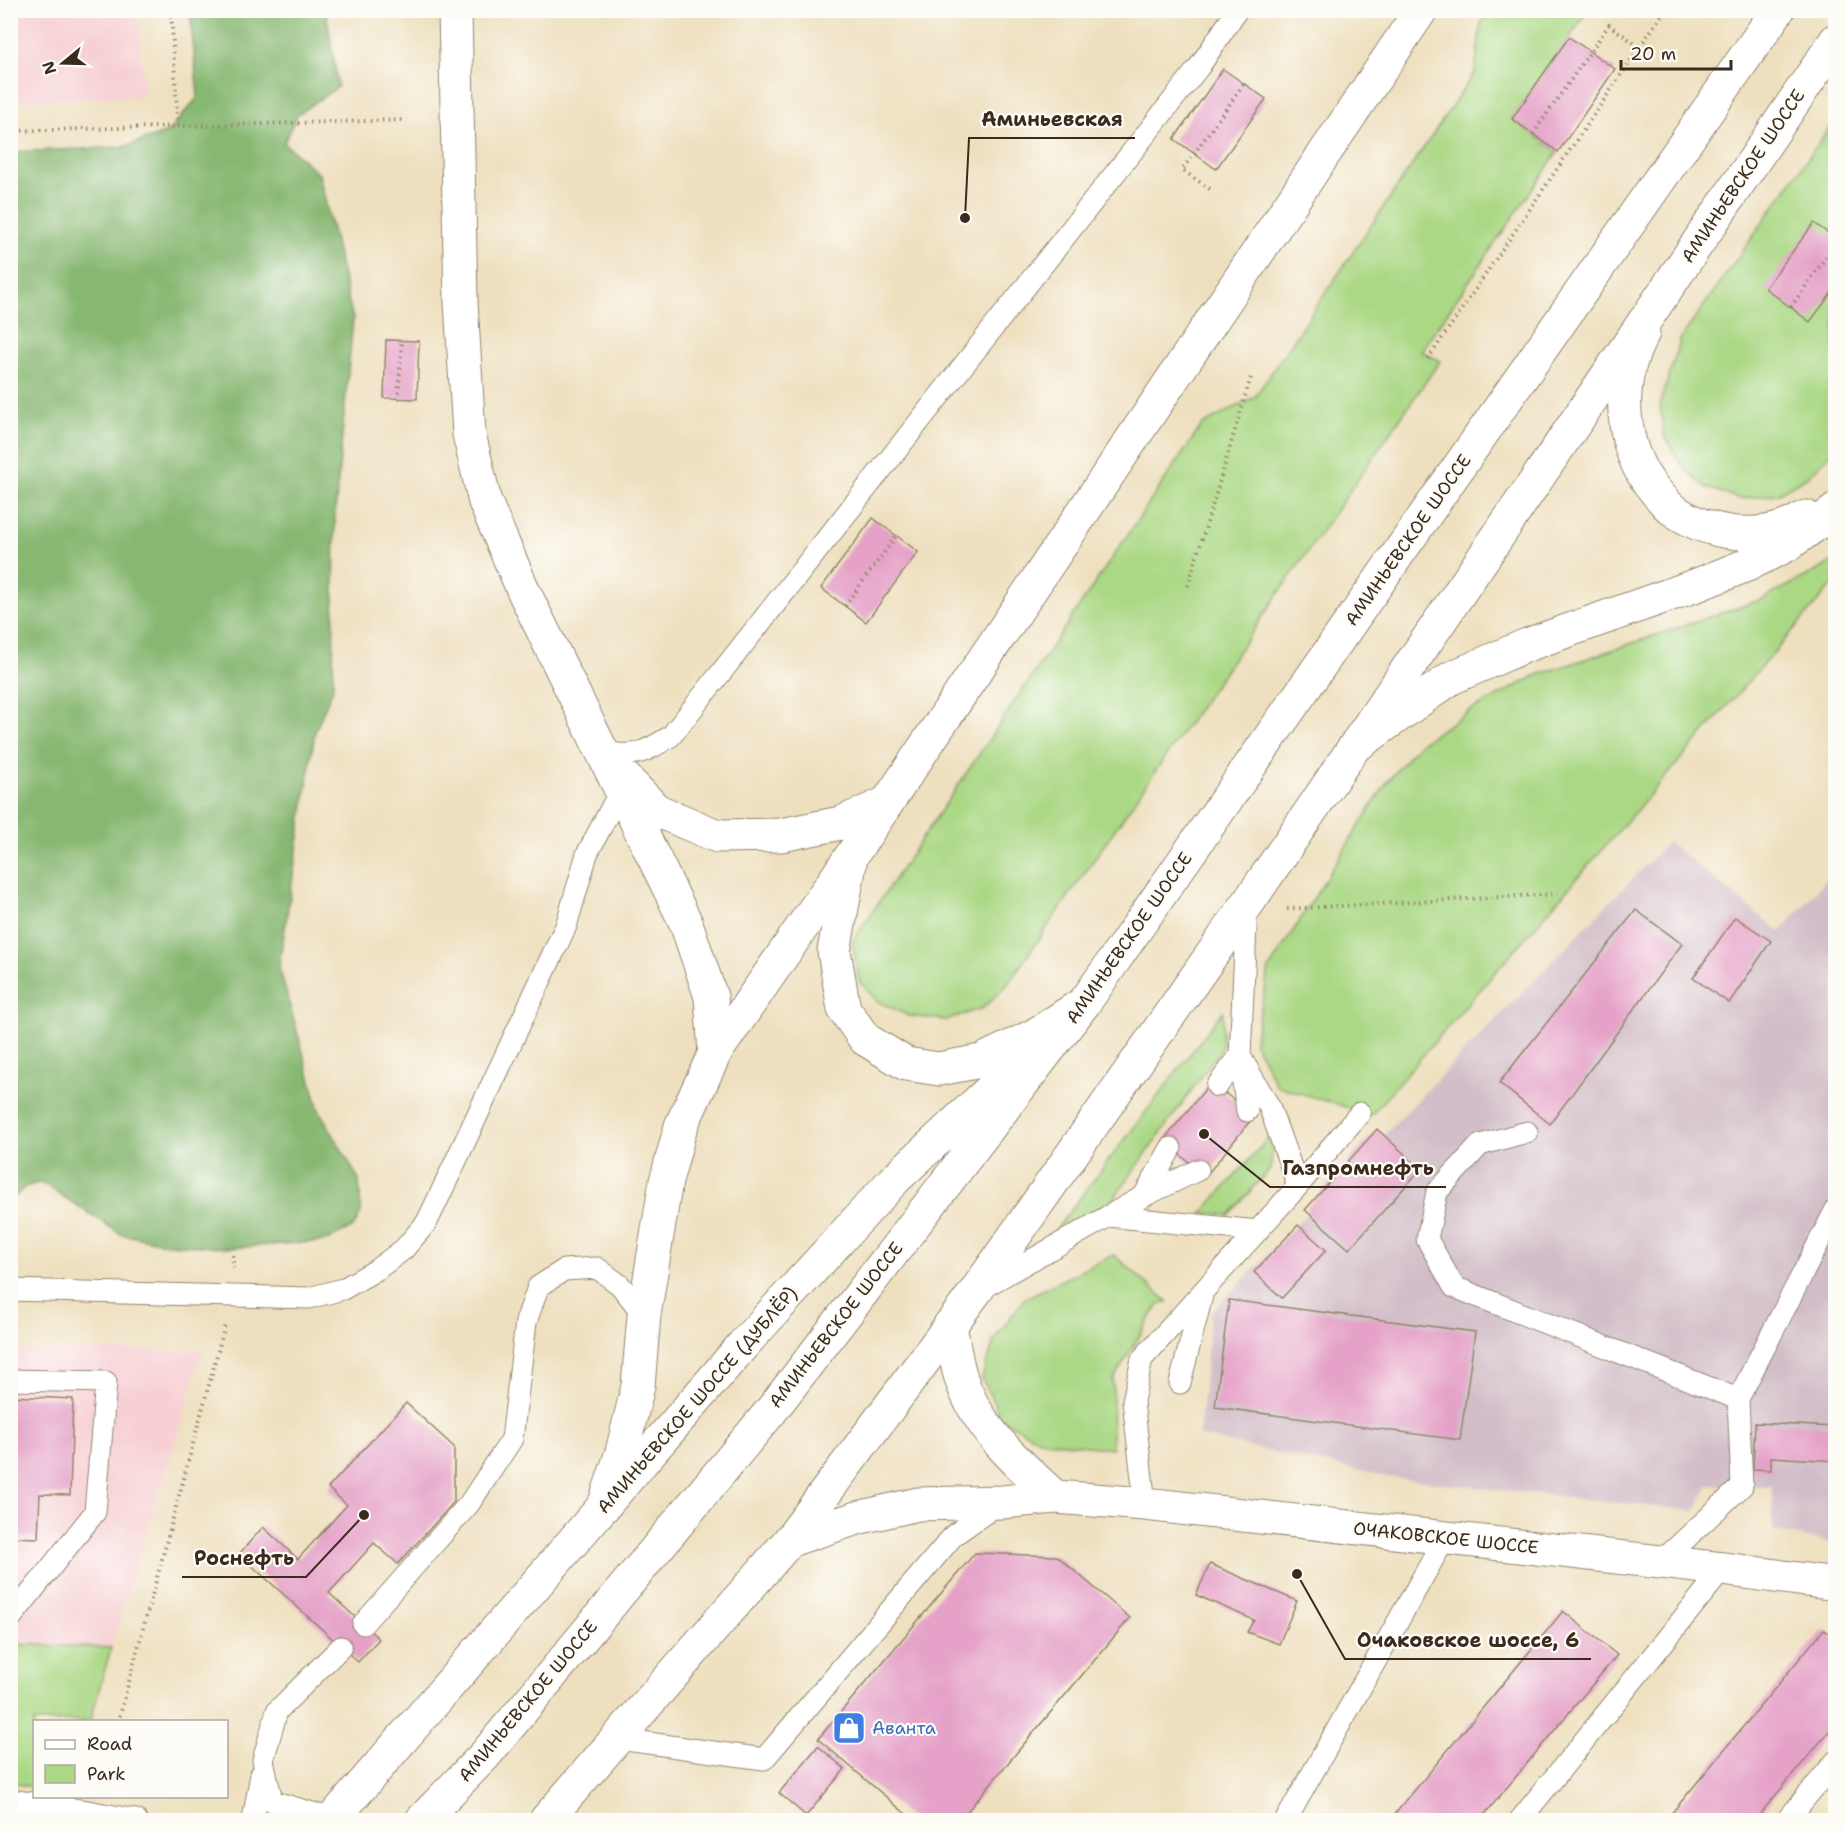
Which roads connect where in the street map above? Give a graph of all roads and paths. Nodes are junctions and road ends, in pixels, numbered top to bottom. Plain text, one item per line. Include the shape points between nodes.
1 (171, 10) edge
2 (455, 10) edge
3 (1237, 10) edge
4 (1421, 10) edge
5 (1665, 10) edge
6 (1778, 10) edge
7 (1836, 40) edge
8 (1640, 47) junction
9 (1244, 84) dead end
10 (404, 120) dead end
11 (178, 127) junction
12 (10, 131) edge
13 (1533, 134) dead end
14 (1210, 189) dead end
15 (1836, 243) edge
16 (1671, 282) junction
17 (1791, 307) dead end
18 (402, 340) dead end
19 (1428, 359) dead end
20 (1251, 377) dead end
21 (398, 399) dead end
22 (1836, 499) edge
23 (1836, 510) edge
24 (896, 536) dead end
25 (1188, 586) dead end
26 (845, 606) dead end
27 (1354, 748) junction
28 (603, 752) junction
29 (621, 789) junction
30 (887, 802) junction
31 (852, 855) junction
32 (1557, 894) dead end
33 (1248, 903) junction
34 (1283, 909) dead end
35 (1085, 1002) junction
36 (715, 1053) junction
37 (1240, 1056) junction
38 (1217, 1086) dead end
39 (1248, 1111) dead end
40 (1360, 1113) dead end
41 (1527, 1132) dead end
42 (1171, 1148) dead end
43 (1198, 1170) dead end
44 (1298, 1186) junction
45 (1144, 1196) junction
46 (1836, 1209) edge
47 (1108, 1216) junction
48 (1258, 1231) junction
49 (232, 1255) dead end
50 (10, 1290) edge
51 (976, 1291) junction
52 (1202, 1293) junction
53 (233, 1294) junction
54 (644, 1316) junction
55 (950, 1325) junction
56 (10, 1380) edge
57 (1180, 1383) dead end
58 (1738, 1399) junction
59 (1055, 1497) junction
60 (1002, 1502) junction
61 (1145, 1504) junction
62 (604, 1506) junction
63 (1445, 1538) junction
64 (790, 1539) junction
65 (1661, 1562) junction
66 (1723, 1569) junction
67 (1836, 1584) edge
68 (10, 1619) edge
69 (363, 1623) dead end
70 (341, 1647) dead end
71 (119, 1720) edge
72 (619, 1739) junction
73 (263, 1760) junction
74 (1836, 1761) edge
75 (10, 1800) edge
76 (323, 1817) edge
77 (136, 1821) edge
78 (254, 1821) edge
79 (280, 1821) edge
80 (422, 1821) edge
81 (546, 1821) edge
82 (1286, 1821) edge
83 (1520, 1821) edge
84 (1787, 1821) edge

1 - 11 path
2 - 28 street via 461,302 469,434 485,502 524,592
3 - 28 lane via 1199,67 671,736 646,752 625,756
4 - 30 street
5 - 8 path
6 - 35 street, АМИНЬЕВСКОЕ ШОССЕ
7 - 16 street, АМИНЬЕВСКОЕ ШОССЕ
8 - 13 path via 1609,25
8 - 19 path
9 - 14 path via 1182,170
10 - 11 path
11 - 12 path
15 - 17 path
16 - 22 street via 1637,344 1624,392 1628,441 1646,480 1671,508 1710,529 1746,534 1784,528
16 - 27 street, АМИНЬЕВСКОЕ ШОССЕ
18 - 21 path
20 - 25 path
23 - 27 street via 1789,544 1747,565 1527,645 1451,678
24 - 26 path
27 - 33 street, АМИНЬЕВСКОЕ ШОССЕ
28 - 29 street
28 - 30 street via 656,810 717,836 781,835 841,823
29 - 36 street via 686,923 711,997
29 - 53 lane via 587,854 566,926 427,1222 404,1249 343,1289 309,1298
30 - 31 street
31 - 35 street via 834,951 844,1009 865,1039 906,1064 939,1069 981,1061 1035,1035
31 - 36 street
32 - 34 path
33 - 37 lane
33 - 51 street, АМИНЬЕВСКОЕ ШОССЕ
35 - 62 street, АМИНЬЕВСКОЕ ШОССЕ (ДУБЛЁР) via 894,1180 743,1345
35 - 80 street, АМИНЬЕВСКОЕ ШОССЕ via 771,1411 485,1755
36 - 54 street via 681,1126 666,1181
37 - 38 lane
37 - 39 lane
37 - 44 lane via 1269,1106
40 - 44 lane
41 - 58 lane via 1480,1145 1437,1192 1427,1239 1454,1287
42 - 45 lane
43 - 45 lane
44 - 48 lane
45 - 47 lane
46 - 58 lane
47 - 48 lane
47 - 51 lane
48 - 52 lane
49 - 53 path
50 - 53 lane
51 - 55 street, АМИНЬЕВСКОЕ ШОССЕ
52 - 57 lane
52 - 61 lane via 1142,1359 1133,1401
53 - 71 path
54 - 62 street via 638,1386
54 - 69 lane via 620,1285 597,1268 564,1270 537,1287 526,1322 512,1439 469,1504
55 - 59 street via 959,1372 975,1411 1014,1460
55 - 64 street, АМИНЬЕВСКОЕ ШОССЕ
56 - 68 lane via 106,1382 95,1512
58 - 65 lane via 1742,1486
59 - 60 street, ОЧАКОВСКОЕ ШОССЕ
59 - 61 street, ОЧАКОВСКОЕ ШОССЕ
60 - 64 street, ОЧАКОВСКОЕ ШОССЕ via 918,1504
60 - 72 lane via 954,1535 764,1759
61 - 63 street, ОЧАКОВСКОЕ ШОССЕ
62 - 76 street, АМИНЬЕВСКОЕ ШОССЕ (ДУБЛЁР)
63 - 65 street, ОЧАКОВСКОЕ ШОССЕ
63 - 82 lane
64 - 72 street, АМИНЬЕВСКОЕ ШОССЕ
65 - 66 street, ОЧАКОВСКОЕ ШОССЕ
66 - 67 street, ОЧАКОВСКОЕ ШОССЕ
66 - 83 lane
70 - 73 lane via 277,1711
72 - 81 street, АМИНЬЕВСКОЕ ШОССЕ
73 - 76 lane via 272,1801
73 - 78 lane
74 - 84 lane
75 - 77 lane
76 - 79 lane

